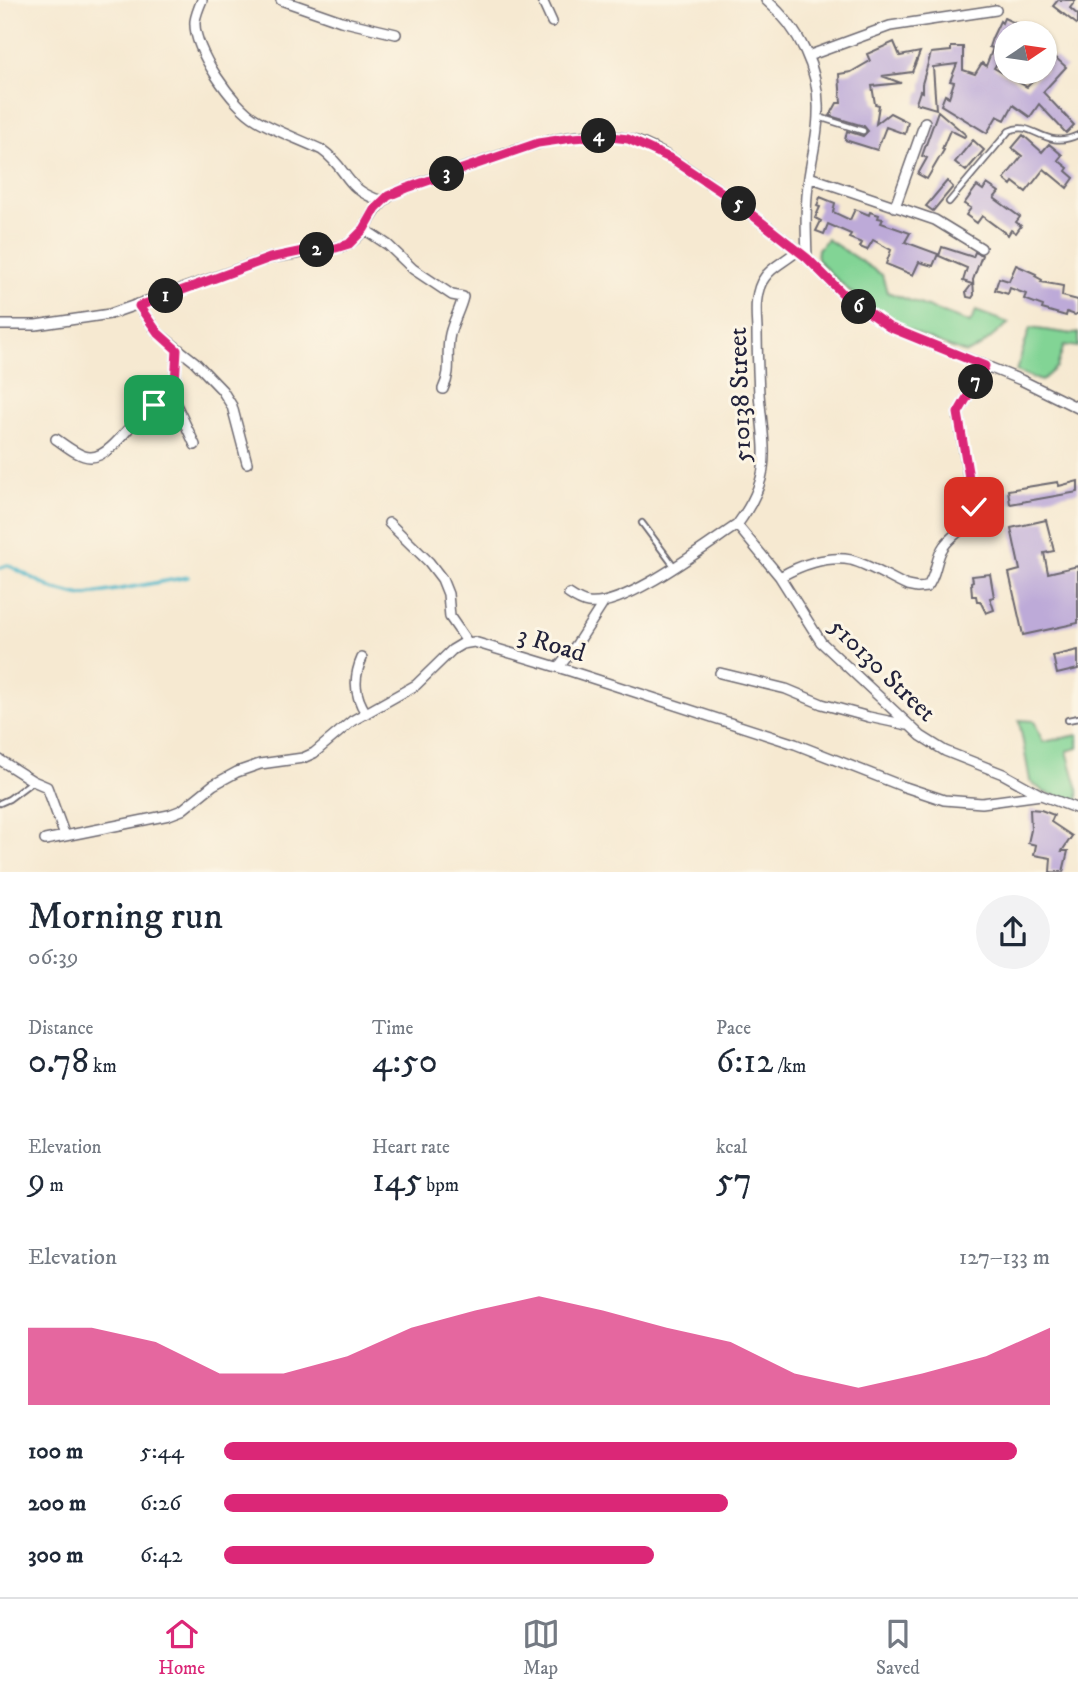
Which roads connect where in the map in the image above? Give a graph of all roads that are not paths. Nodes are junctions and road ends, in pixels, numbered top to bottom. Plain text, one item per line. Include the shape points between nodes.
1 (202, 0) edge
2 (281, 0) edge
3 (542, 0) edge
4 (766, 0) edge
5 (996, 10) dead end
6 (552, 22) dead end
7 (396, 34) dead end
8 (808, 57) junction
9 (818, 117) junction
10 (925, 122) dead end
11 (863, 131) dead end
12 (1078, 135) edge
13 (809, 177) junction
14 (382, 201) junction
15 (949, 202) dead end
16 (895, 207) junction
17 (364, 229) junction
18 (981, 248) dead end
19 (798, 250) junction
20 (807, 258) junction
21 (139, 306) junction
22 (0, 325) edge
23 (177, 350) junction
24 (985, 366) junction
25 (443, 389) dead end
26 (174, 400) junction
27 (1078, 408) edge
28 (56, 439) dead end
29 (195, 445) dead end
30 (247, 463) dead end
31 (389, 523) dead end
32 (642, 523) dead end
33 (737, 525) junction
34 (674, 566) junction
35 (780, 577) junction
36 (569, 594) dead end
37 (604, 602) junction
38 (468, 643) junction
39 (362, 658) dead end
40 (559, 667) junction
41 (720, 673) dead end
42 (366, 713) junction
43 (1078, 718) edge
44 (1068, 720) dead end
45 (908, 725) junction
46 (0, 760) edge
47 (33, 782) junction
48 (1041, 795) junction
49 (0, 803) edge
50 (1078, 808) edge
51 (65, 836) junction
52 (46, 840) dead end

1 - 14 street via 195,26 198,38 231,99 256,120 322,150 358,191
2 - 7 street
3 - 6 street
4 - 8 street via 792,28
5 - 8 street via 890,26
8 - 9 street
9 - 11 lane
9 - 13 street
10 - 16 street
12 - 15 lane via 1059,141 1027,128 1009,131
13 - 16 street
13 - 20 street
14 - 17 street
14 - 19 street via 538,143 602,136 628,139 688,169
16 - 18 street via 935,220
17 - 21 street via 344,246 270,258
17 - 25 street via 413,269 450,294 463,297 450,333 450,373
19 - 20 street
19 - 33 street, 510138 Street via 765,276 759,290 757,361 766,461 756,494
20 - 24 street via 843,294 889,327
21 - 22 street via 60,322
21 - 23 street
23 - 26 street
23 - 30 street via 215,380 228,399
24 - 27 street
24 - 35 street via 958,413 974,513 943,547 926,587 907,586 839,559 807,565
26 - 28 street via 148,408 98,455 86,457
26 - 29 street
31 - 38 street via 442,579 450,617
32 - 34 lane
33 - 34 street, 510138 Street
33 - 35 street, 510130 Street
34 - 37 street, 510138 Street
35 - 45 street, 510130 Street via 821,642
36 - 37 street via 588,603
37 - 40 street
38 - 40 street, 3 Road
38 - 42 street via 452,650 416,685
39 - 42 street via 356,684
40 - 48 street, 3 Road via 795,744 944,800 982,803
41 - 45 street
42 - 51 street via 314,753 237,772 176,812
43 - 44 lane
45 - 48 street, 510130 Street via 945,751
46 - 47 street
47 - 49 lane
47 - 51 street via 51,791
48 - 50 street, 3 Road
51 - 52 street

